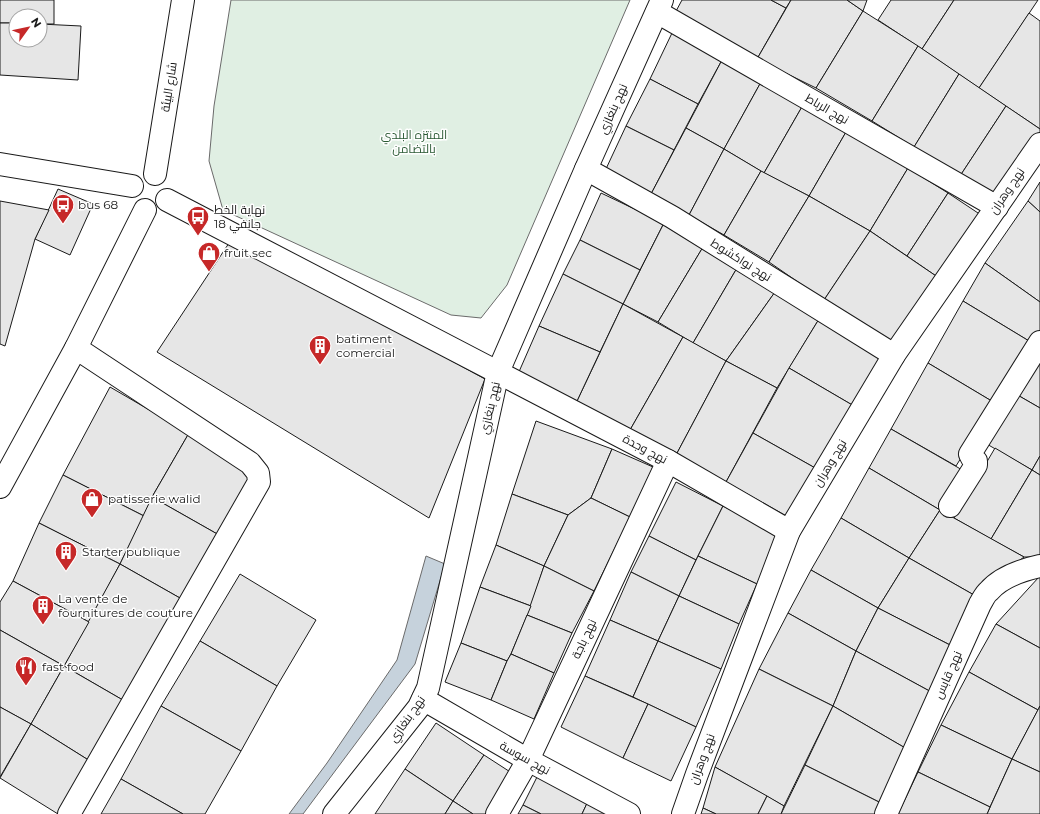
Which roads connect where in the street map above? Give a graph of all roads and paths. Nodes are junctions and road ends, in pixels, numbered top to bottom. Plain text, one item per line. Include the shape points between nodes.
1 (183, 0) edge
2 (659, 6) edge
3 (1040, 144) edge
4 (0, 164) edge
5 (586, 169) junction
6 (155, 174) junction
7 (132, 186) junction
8 (167, 200) junction
9 (997, 207) junction
10 (145, 210) junction
11 (1040, 342) edge
12 (76, 348) junction
13 (894, 355) junction
14 (498, 372) junction
15 (668, 461) junction
16 (3, 474) edge
17 (950, 506) dead end
18 (789, 531) junction
19 (1040, 566) edge
20 (422, 699) junction
21 (528, 760) junction
22 (69, 814) edge
23 (334, 814) edge
24 (497, 814) edge
25 (629, 814) edge
26 (683, 814) edge
27 (886, 814) edge

1 - 6 street, شارع البيئة
2 - 5 street, نهج بنغازي
2 - 9 street, نهج الرباط
3 - 9 street, نهج وهران
4 - 7 street
5 - 13 street, نهج نواكشوط via 672,217
5 - 14 street, نهج بنغازي
6 - 7 street via 144,174 134,181
6 - 8 street via 167,184
7 - 10 street via 132,196 136,205
8 - 10 street via 158,209
8 - 14 street, نهج وجدة
9 - 13 street, نهج وهران
10 - 12 street
11 - 17 street via 970,454 976,465
12 - 16 street
12 - 22 street via 250,463 258,473 259,482
13 - 18 street, نهج وهران
14 - 15 street, نهج وجدة
14 - 20 street, نهج بنغازي via 428,688
15 - 18 street, نهج وجدة
15 - 21 street, نهج باجة
18 - 26 street, نهج وهران
19 - 27 street, نهج قابس via 1003,579 989,590 980,604
20 - 21 street, نهج سوسة
20 - 23 street, نهج بنغازي via 419,707
21 - 24 street, نهج باجة
21 - 25 street, نهج سوسة

